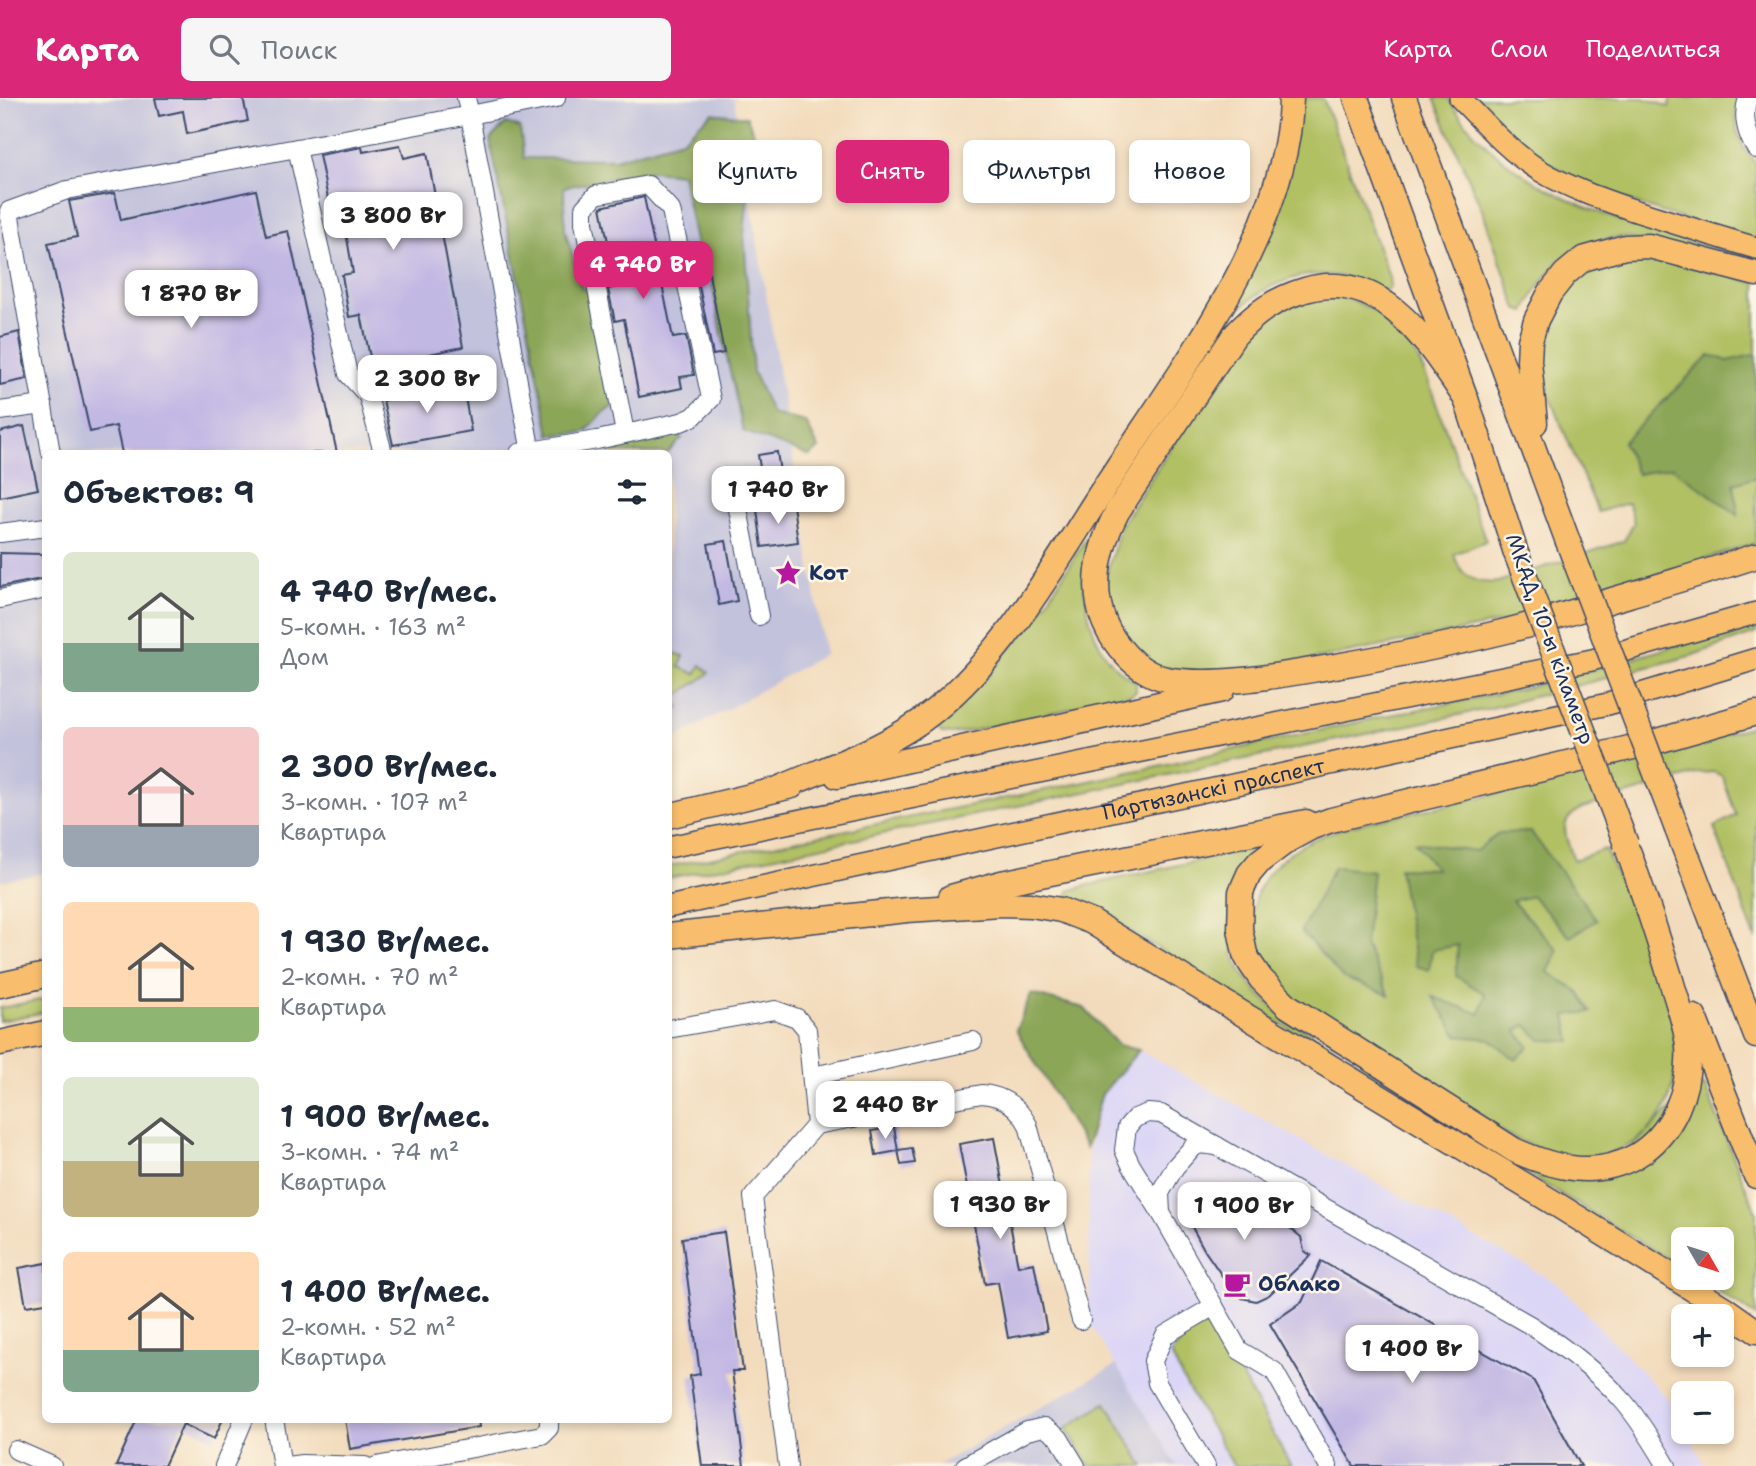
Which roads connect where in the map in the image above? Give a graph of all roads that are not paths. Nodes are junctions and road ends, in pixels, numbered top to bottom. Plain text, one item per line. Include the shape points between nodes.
1 (556, 98) edge
2 (1290, 98) edge
3 (1356, 98) edge
4 (1404, 98) edge
5 (1460, 98) edge
6 (1748, 98) edge
7 (468, 106) edge
8 (297, 148) junction
9 (1756, 149) edge
10 (4, 212) edge
11 (1756, 248) edge
12 (1756, 274) edge
13 (1466, 399) junction
14 (43, 405) junction
15 (0, 411) edge
16 (625, 433) junction
17 (50, 450) edge
18 (382, 450) edge
19 (527, 450) edge
20 (539, 450) edge
21 (1543, 472) junction
22 (737, 504) dead end
23 (42, 528) edge
24 (0, 533) edge
25 (1756, 556) edge
26 (42, 590) edge
27 (0, 599) edge
28 (1756, 613) edge
29 (759, 616) dead end
30 (1756, 659) edge
31 (1284, 675) junction
32 (1756, 713) edge
33 (778, 789) junction
34 (1430, 796) junction
35 (672, 815) edge
36 (672, 846) edge
37 (1628, 848) junction
38 (672, 906) edge
39 (907, 910) junction
40 (672, 936) edge
41 (1722, 944) junction
42 (42, 976) edge
43 (0, 985) edge
44 (1756, 996) edge
45 (672, 1028) edge
46 (42, 1034) edge
47 (1756, 1036) edge
48 (973, 1041) dead end
49 (0, 1043) edge
50 (813, 1076) junction
51 (816, 1125) junction
52 (1218, 1146) junction
53 (1756, 1176) edge
54 (1161, 1213) junction
55 (1214, 1306) junction
56 (1081, 1320) dead end
57 (1756, 1331) edge
58 (242, 1423) edge
59 (275, 1423) edge
60 (549, 1423) edge
61 (16, 1450) dead end
62 (52, 1466) edge
63 (224, 1466) edge
64 (285, 1466) edge
65 (365, 1466) edge
66 (376, 1466) edge
67 (788, 1466) edge
68 (965, 1466) edge
69 (1076, 1466) edge
70 (1206, 1466) edge
71 (1328, 1466) edge
72 (1667, 1466) edge

1 - 7 lane
2 - 33 highway via 1279,176 1236,277 1025,609 975,671 932,712 870,750
3 - 13 highway, МКАД, 10-ы кіламетр
4 - 21 highway
5 - 11 main road via 1512,150 1561,182 1662,220
6 - 9 lane via 1747,132
7 - 8 lane
7 - 19 lane
8 - 10 lane via 67,190
8 - 18 lane via 348,374 368,396
10 - 14 lane
12 - 21 highway via 1649,246 1603,252 1565,274 1550,293 1530,341 1532,401
13 - 31 highway via 1426,341 1384,302 1343,287 1315,287 1287,295 1251,317 1234,335 1153,457 1117,512 1102,548 1097,593 1110,636 1130,659 1163,679
13 - 37 highway, МКАД, 10-ы кіламетр, bridge via 1516,553
14 - 15 lane
14 - 17 lane
16 - 16 lane via 681,422 711,399 671,211 648,185 596,195 584,208
16 - 20 lane
21 - 41 highway, bridge
22 - 29 lane
23 - 24 lane
25 - 31 highway via 1503,632
26 - 27 lane
28 - 36 main road via 1592,660
30 - 38 main road, Партызанскі праспект via 1608,704
31 - 33 highway
32 - 34 highway
33 - 35 highway
34 - 37 highway via 1312,827 1268,855 1249,874 1241,892 1245,954 1272,991 1310,1021 1514,1150 1562,1167 1603,1168 1644,1151 1670,1124 1685,1088 1688,1047 1684,1022
34 - 39 highway via 1002,883
37 - 53 highway, МКАД, 10-ы кіламетр
39 - 40 highway
39 - 57 highway via 1031,905 1091,922 1540,1194
41 - 44 highway
41 - 47 highway
42 - 43 highway
45 - 50 lane via 775,1010 786,1012 807,1030
46 - 49 highway
48 - 50 lane
50 - 51 lane
51 - 56 lane via 982,1094 1004,1099 1020,1110
51 - 67 lane via 753,1197
52 - 54 lane via 1199,1144 1175,1167 1160,1193
52 - 54 lane via 1161,1114 1149,1113 1127,1126 1124,1150
52 - 72 lane via 1562,1346 1624,1402
54 - 55 lane
55 - 70 lane via 1165,1335 1153,1361 1157,1383
55 - 71 lane via 1239,1350 1274,1371
58 - 63 lane
59 - 64 lane
60 - 66 lane via 542,1435
61 - 62 lane
64 - 65 lane
68 - 69 lane via 1027,1431 1044,1427 1059,1438

